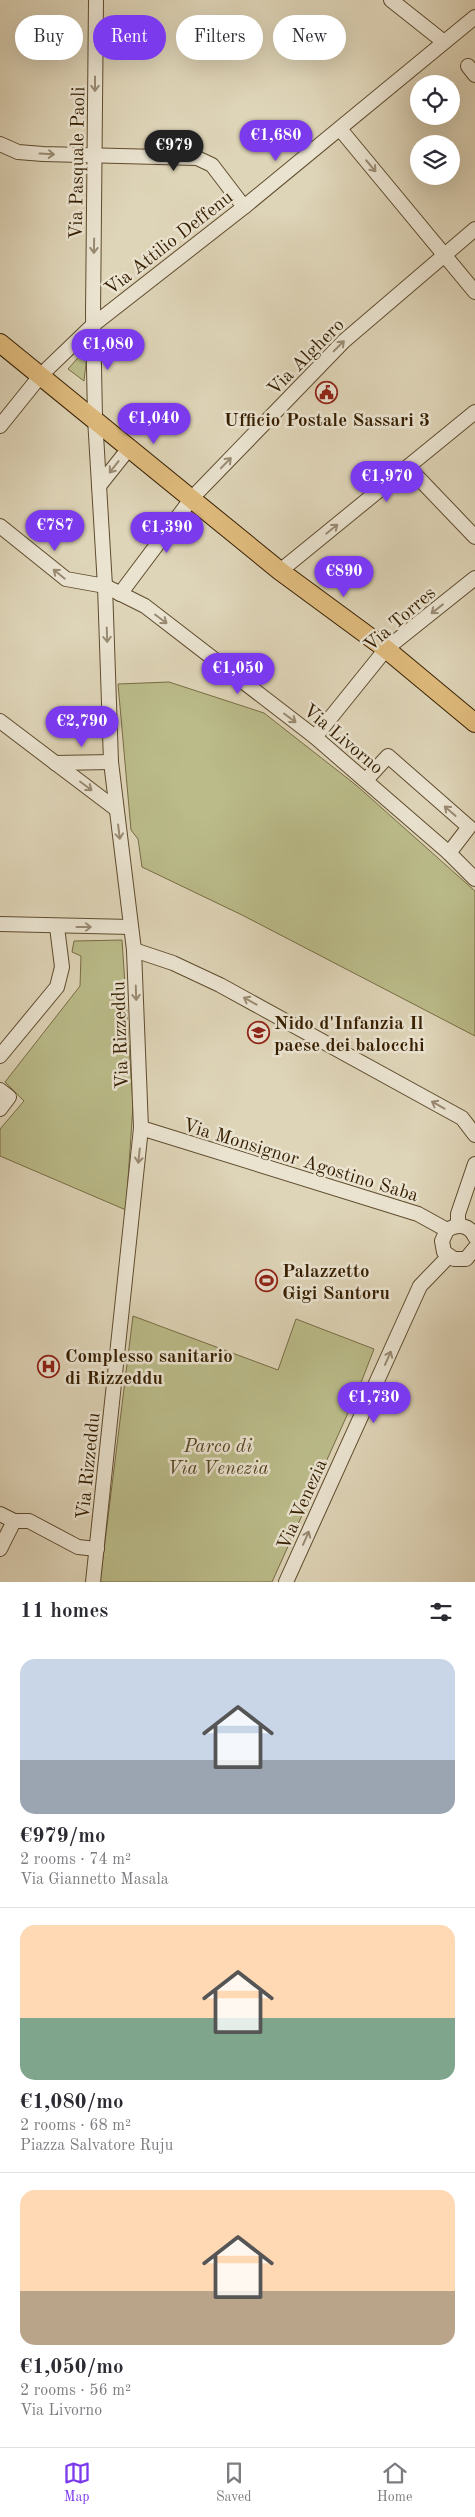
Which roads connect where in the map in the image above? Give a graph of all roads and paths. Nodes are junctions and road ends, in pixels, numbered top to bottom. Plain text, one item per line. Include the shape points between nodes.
1 (96, 0) edge
2 (391, 0) edge
3 (475, 18) edge
4 (444, 42) junction
5 (340, 129) junction
6 (0, 144) edge
7 (95, 155) junction
8 (244, 207) junction
9 (475, 229) edge
10 (443, 254) junction
11 (475, 292) edge
12 (93, 325) junction
13 (0, 343) edge
14 (41, 375) junction
15 (475, 412) edge
16 (94, 418) junction
17 (0, 426) edge
18 (130, 447) junction
19 (408, 466) junction
20 (99, 486) junction
21 (192, 498) junction
22 (0, 526) edge
23 (475, 537) edge
24 (280, 571) junction
25 (475, 578) edge
26 (105, 586) junction
27 (120, 594) junction
28 (386, 649) junction
29 (0, 720) edge
30 (475, 723) edge
31 (315, 736) junction
32 (110, 762) junction
33 (55, 763) junction
34 (366, 780) junction
35 (116, 809) junction
36 (449, 853) junction
37 (475, 879) edge
38 (0, 924) edge
39 (57, 927) junction
40 (131, 927) junction
41 (134, 950) junction
42 (0, 1056) edge
43 (0, 1090) edge
44 (0, 1109) edge
45 (141, 1128) junction
46 (475, 1135) edge
47 (475, 1164) edge
48 (452, 1228) junction
49 (475, 1238) edge
50 (475, 1248) edge
51 (448, 1257) junction
52 (0, 1514) edge
53 (14, 1521) junction
54 (0, 1549) edge
55 (97, 1549) junction
56 (93, 1582) edge
57 (286, 1582) edge

1 -> 7 street, Via Pasquale Paoli
2 - 4 street
3 - 4 street, Via Attilio Deffenu
4 - 5 street, Via Attilio Deffenu
5 - 8 street, Via Attilio Deffenu
5 -> 10 street
6 -> 7 street via 18,152
7 - 8 street via 206,160
7 -> 12 street, Via Pasquale Paoli
8 - 12 street, Via Attilio Deffenu
9 - 10 street, Via Alghero
10 - 11 street
21 -> 10 street, Via Alghero via 344,341
12 - 14 street, Via Attilio Deffenu
12 - 16 street, Via Pasquale Paoli
13 - 14 main road
14 - 16 main road
14 - 17 street, Via Attilio Deffenu
15 - 19 street
16 - 18 main road
16 - 20 street, Via Rizzeddu
18 -> 20 street
18 - 21 main road
19 - 23 street
24 -> 19 street
20 - 26 street, Via Rizzeddu
21 - 24 main road
21 - 27 street, Via Alghero
26 -> 22 street, Via Livorno via 66,579
24 - 28 main road
25 -> 28 street, Via Torres
26 - 27 street, Via Livorno
26 -> 32 street, Via Rizzeddu
27 -> 31 street, Via Livorno via 145,606
28 - 30 main road
28 - 31 street, Via Torres
29 - 33 street
31 - 34 street, Via Livorno
32 - 33 street
32 - 35 street, Via Rizzeddu
33 -> 35 street
34 - 36 street, Via Livorno
36 -> 34 street via 469,828 388,756
35 -> 40 street, Via Rizzeddu
36 - 37 street, Via Livorno
38 - 39 street
39 -> 40 street
39 - 42 street via 62,967 57,987
40 - 41 street, Via Rizzeddu
41 -> 45 street, Via Rizzeddu
46 -> 41 street via 462,1118 229,990 173,963
43 - 44 street via 9,1097
45 - 48 street, Via Monsignor Agostino Saba via 418,1214
45 -> 55 street, Via Rizzeddu
47 - 48 street
48 - 49 street, Via Monsignor Agostino Saba via 469,1229
48 - 51 street via 442,1241
50 - 51 street via 466,1259
57 -> 51 street, Via Venezia via 420,1286
52 - 53 street
53 - 54 street
53 - 55 street via 29,1521 78,1547
55 - 56 street, Via Rizzeddu

